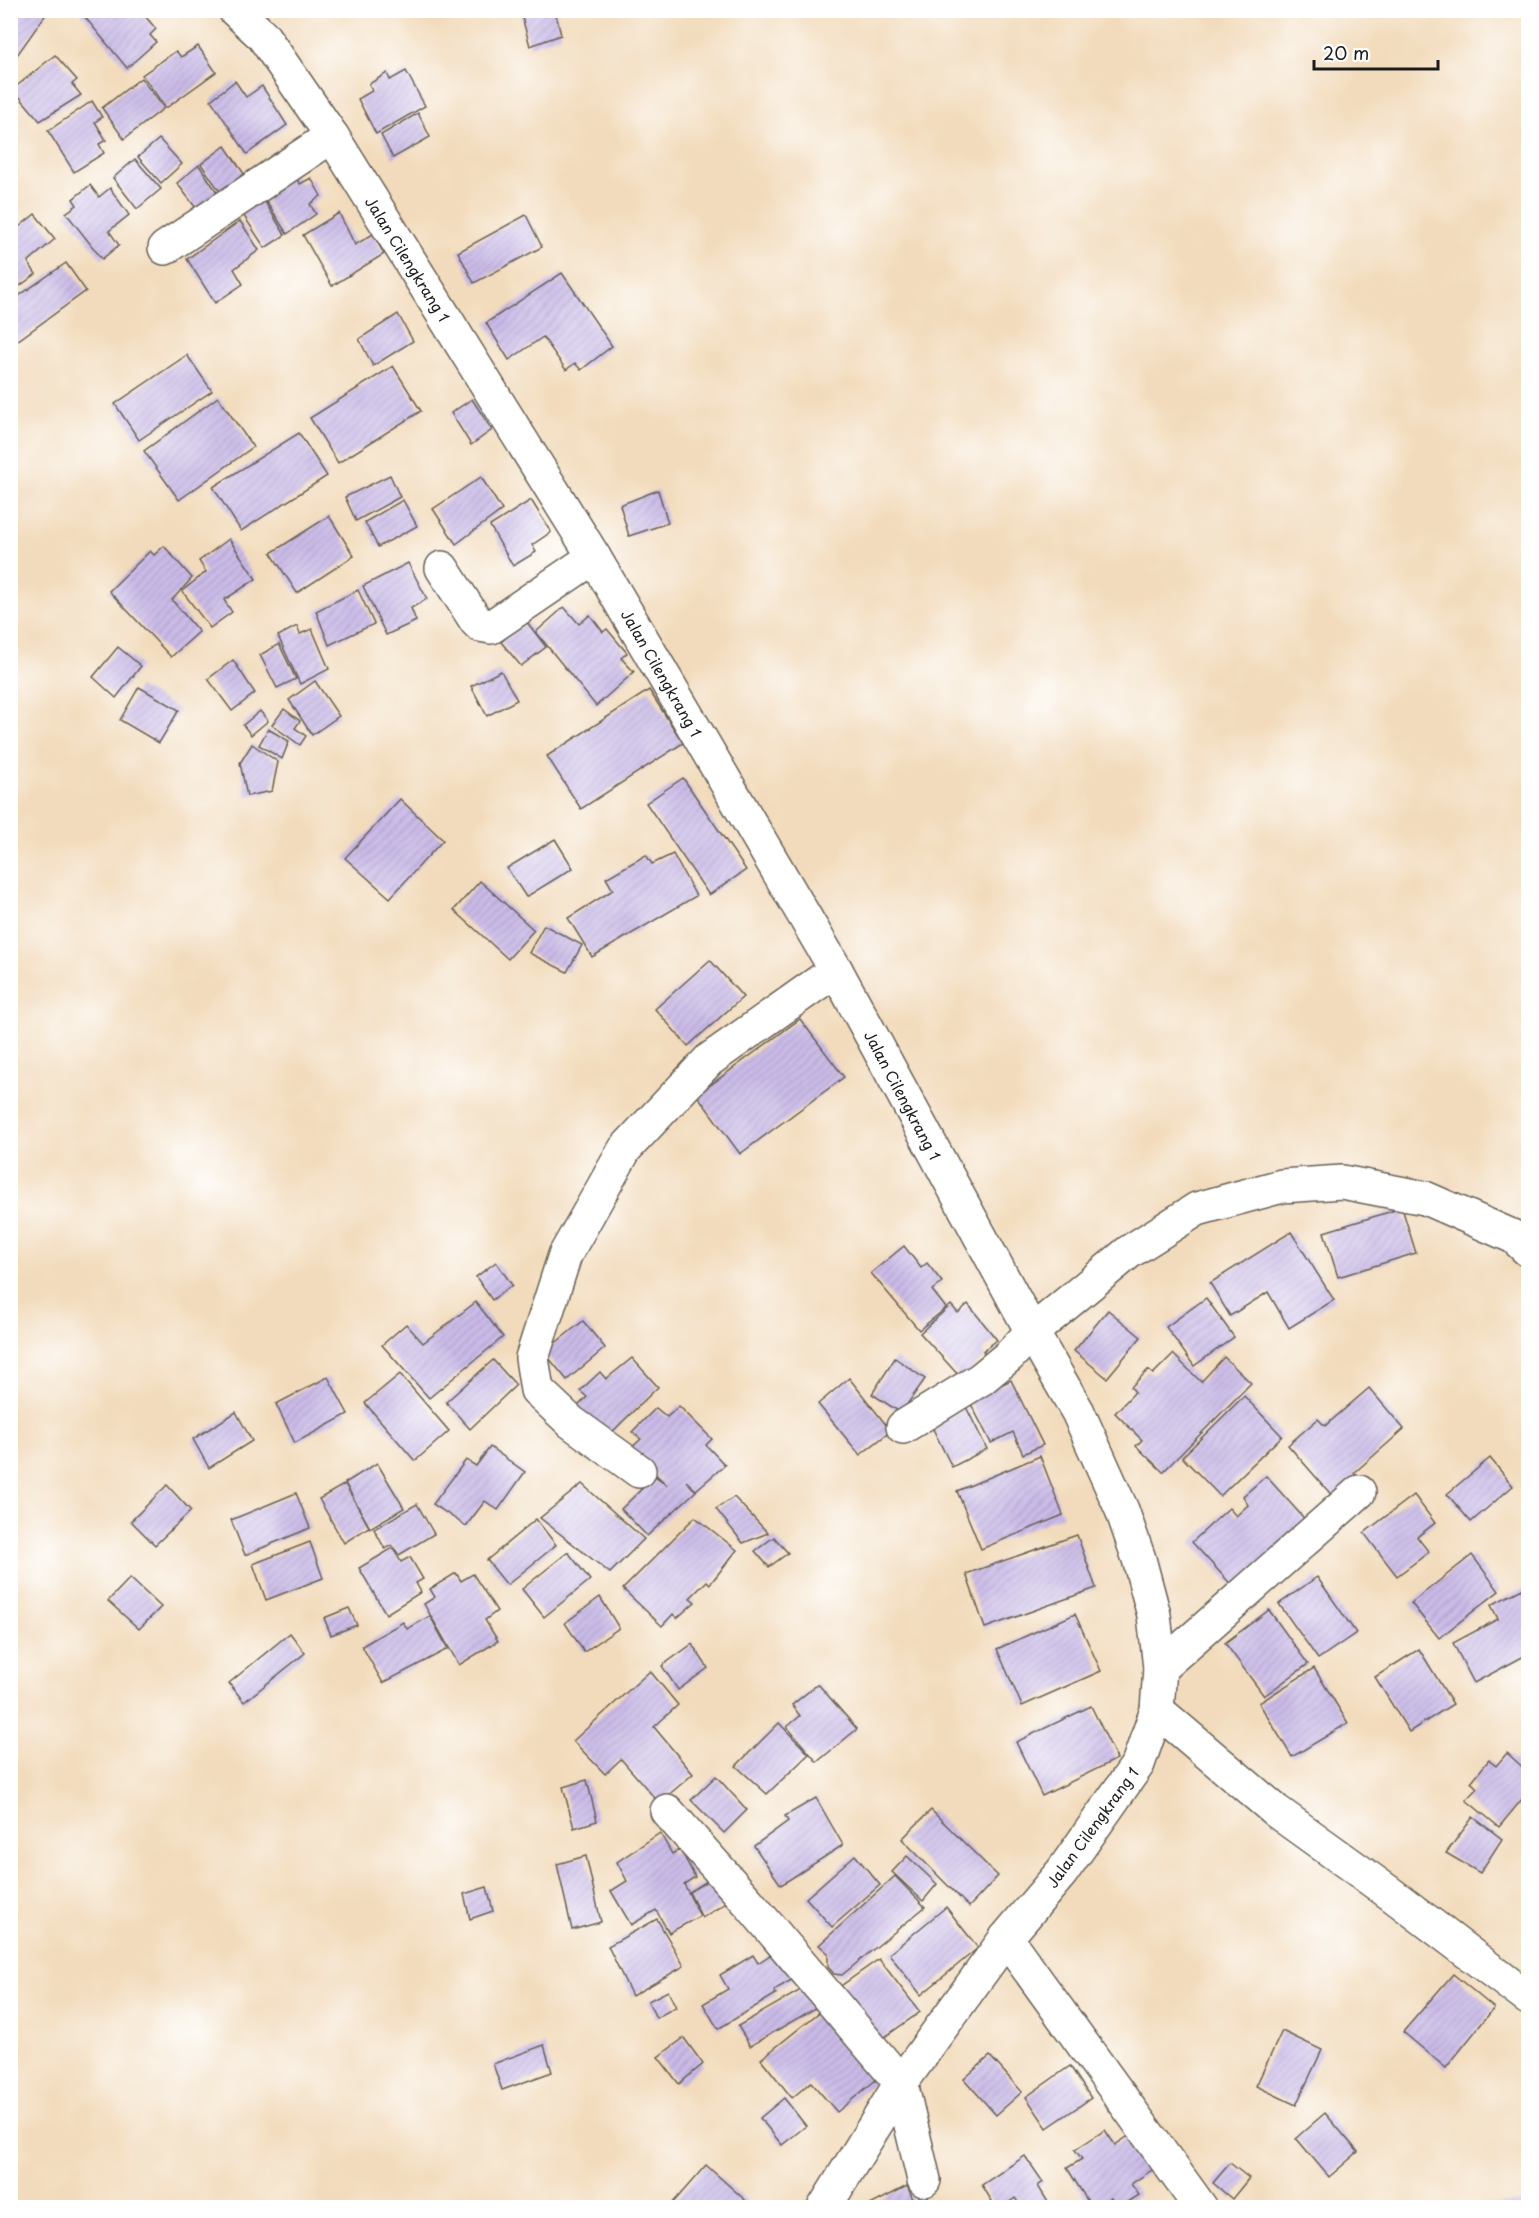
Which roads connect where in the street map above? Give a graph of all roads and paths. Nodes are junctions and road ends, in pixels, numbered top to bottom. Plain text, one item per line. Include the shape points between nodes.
1 (235, 10) edge
2 (332, 136) junction
3 (165, 248) dead end
4 (594, 557) junction
5 (442, 568) dead end
6 (836, 970) junction
7 (1528, 1250) edge
8 (1032, 1332) junction
9 (903, 1427) dead end
10 (639, 1471) dead end
11 (1359, 1491) dead end
12 (1160, 1668) junction
13 (1157, 1710) junction
14 (667, 1811) dead end
15 (1006, 1938) junction
16 (1528, 1998) edge
17 (901, 2083) junction
18 (924, 2180) dead end
19 (824, 2208) edge
20 (1201, 2208) edge

1 - 2 street, Jalan Cilengkrang 1 via 263,36
2 - 3 street
2 - 4 street, Jalan Cilengkrang 1
4 - 5 street via 491,627 476,621
4 - 6 street, Jalan Cilengkrang 1
6 - 8 street, Jalan Cilengkrang 1
6 - 10 street via 709,1060 625,1149 565,1255 532,1358 537,1390 571,1422
7 - 8 street via 1514,1237 1425,1198 1342,1182 1282,1186 1197,1209 1129,1252
8 - 9 street via 981,1379
8 - 12 street, Jalan Cilengkrang 1 via 1078,1412 1122,1510 1154,1615
11 - 12 street
12 - 13 street, Jalan Cilengkrang 1
13 - 15 street, Jalan Cilengkrang 1 via 1138,1764 1062,1872
13 - 16 street via 1276,1811
14 - 17 street
15 - 17 street, Jalan Cilengkrang 1
15 - 20 street
17 - 18 street
17 - 19 street, Jalan Cilengkrang 1

